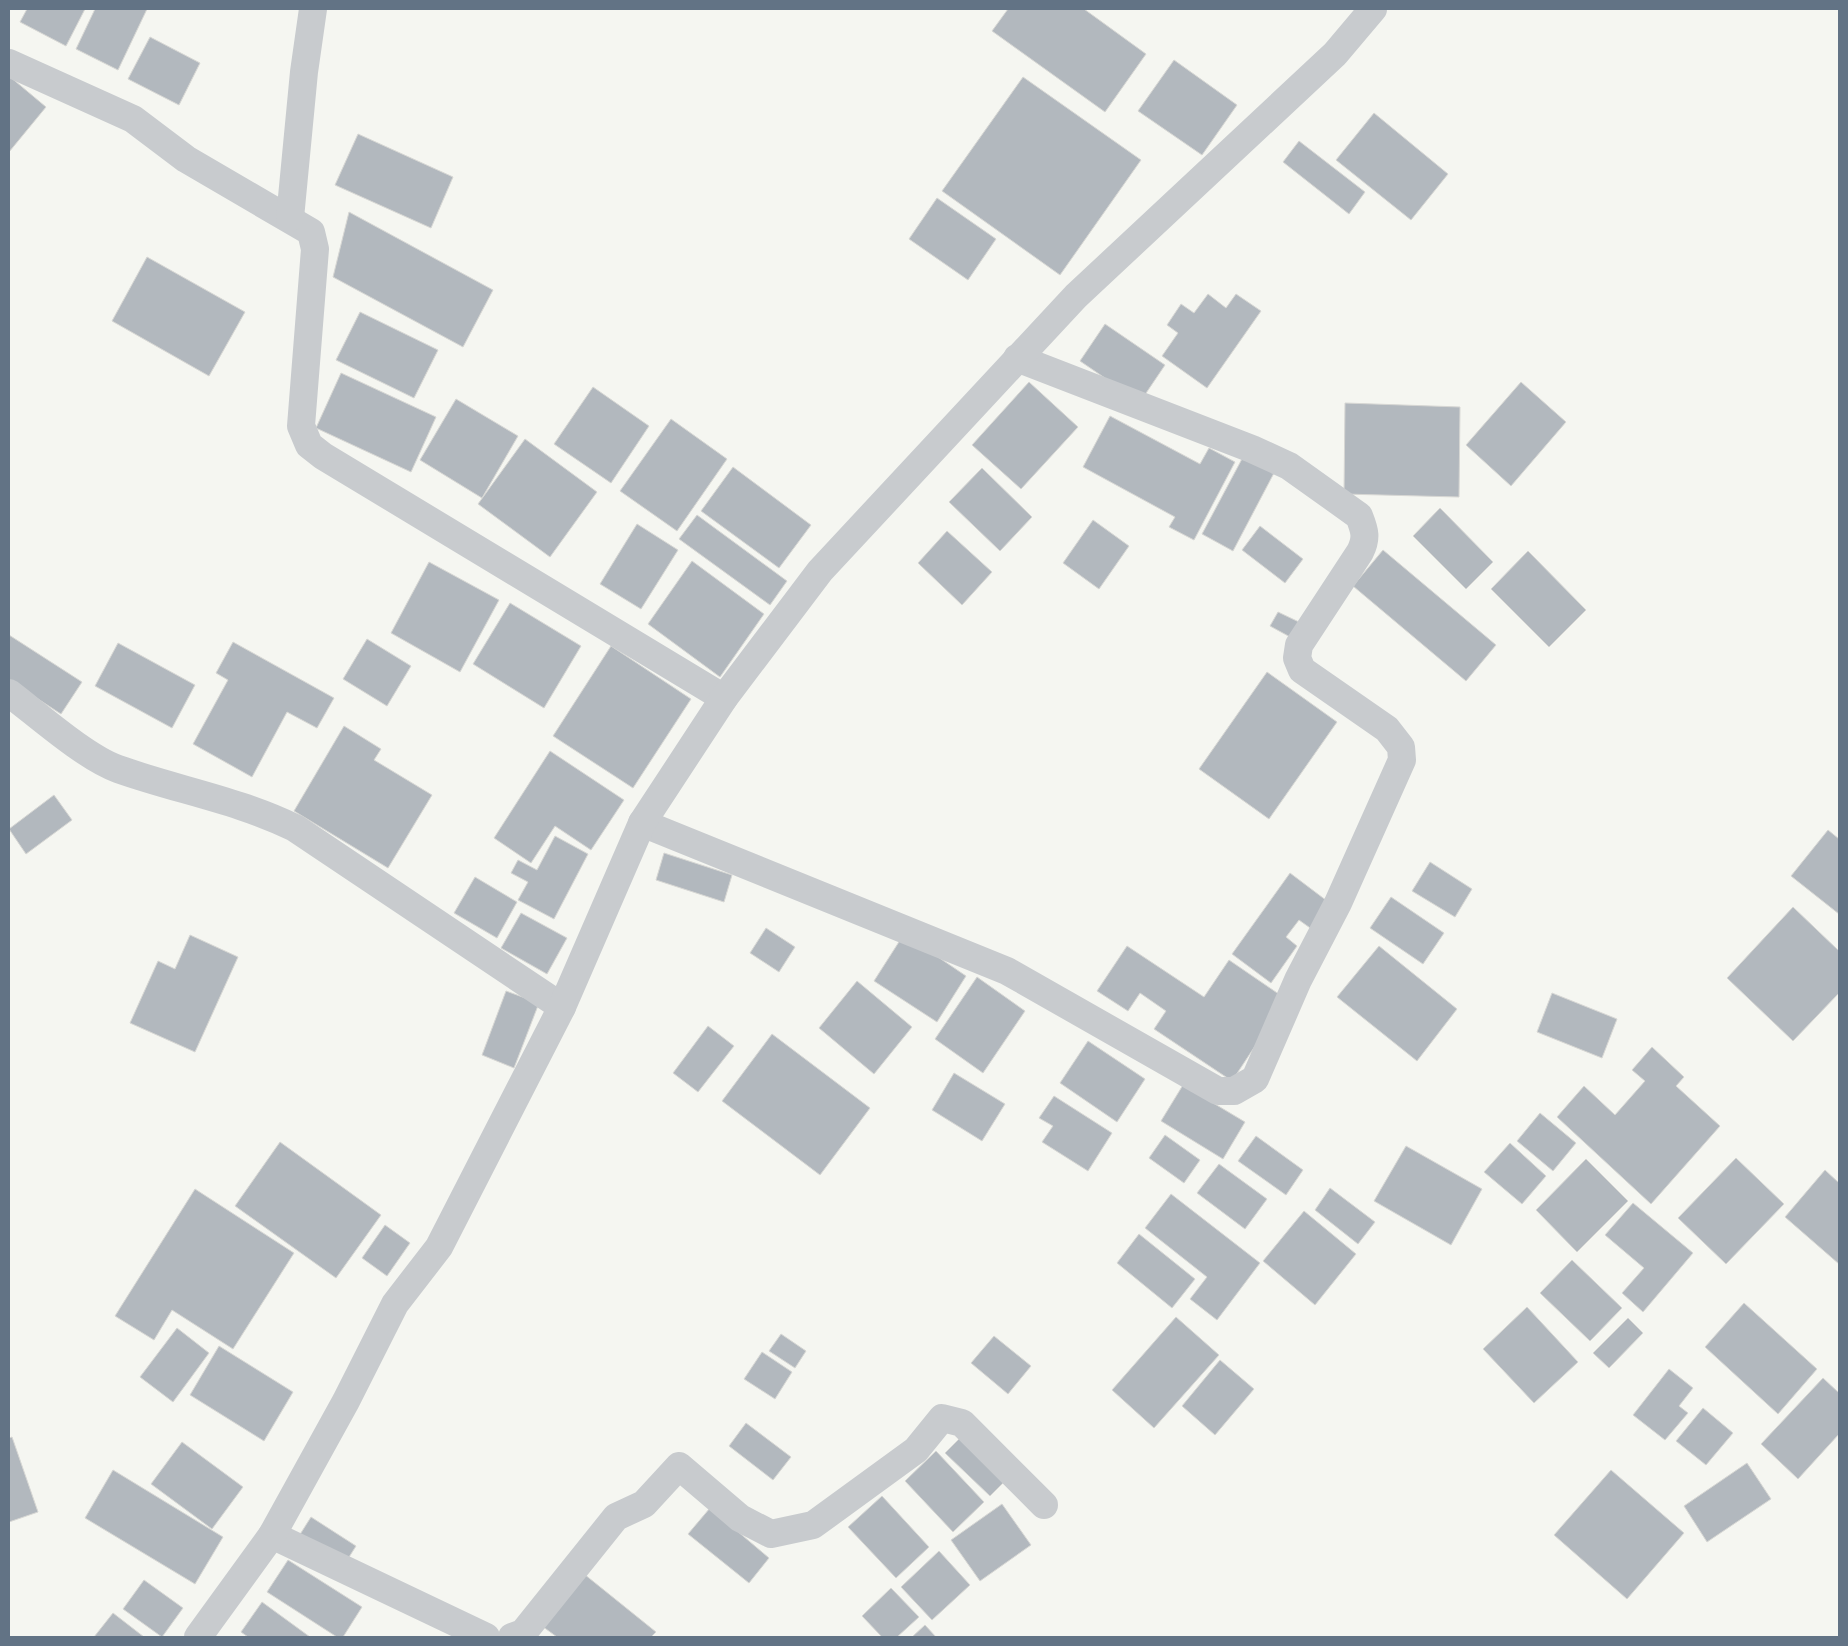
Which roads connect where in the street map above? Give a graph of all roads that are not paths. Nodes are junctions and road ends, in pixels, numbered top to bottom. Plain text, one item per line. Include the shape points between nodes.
1 (313, 9) edge
2 (1373, 9) edge
3 (9, 64) edge
4 (290, 218) junction
5 (1017, 358) junction
6 (9, 693) edge
7 (724, 698) junction
8 (642, 823) junction
9 (562, 1007) junction
10 (1044, 1505) dead end
11 (272, 1535) junction
12 (198, 1637) edge
13 (486, 1637) edge
14 (512, 1637) edge

1 - 4 street
2 - 5 street via 1335,54 1076,296
3 - 4 street via 133,119 186,159
4 - 7 street via 311,232 315,249 302,404 302,426 309,445
5 - 7 street via 820,571
5 - 8 street via 1289,466 1359,516 1364,529 1366,540 1360,552 1299,645 1297,658 1302,670 1387,729 1401,747 1402,760 1255,1079 1234,1091 1218,1091 1007,971
6 - 9 street via 97,759 117,769 232,802 295,828
7 - 8 street
8 - 9 street
9 - 11 street via 438,1247 395,1304
10 - 14 street via 962,1423 942,1418 916,1450 813,1525 771,1534 740,1518 679,1466 644,1504 616,1517 523,1633
11 - 12 street
11 - 13 street

